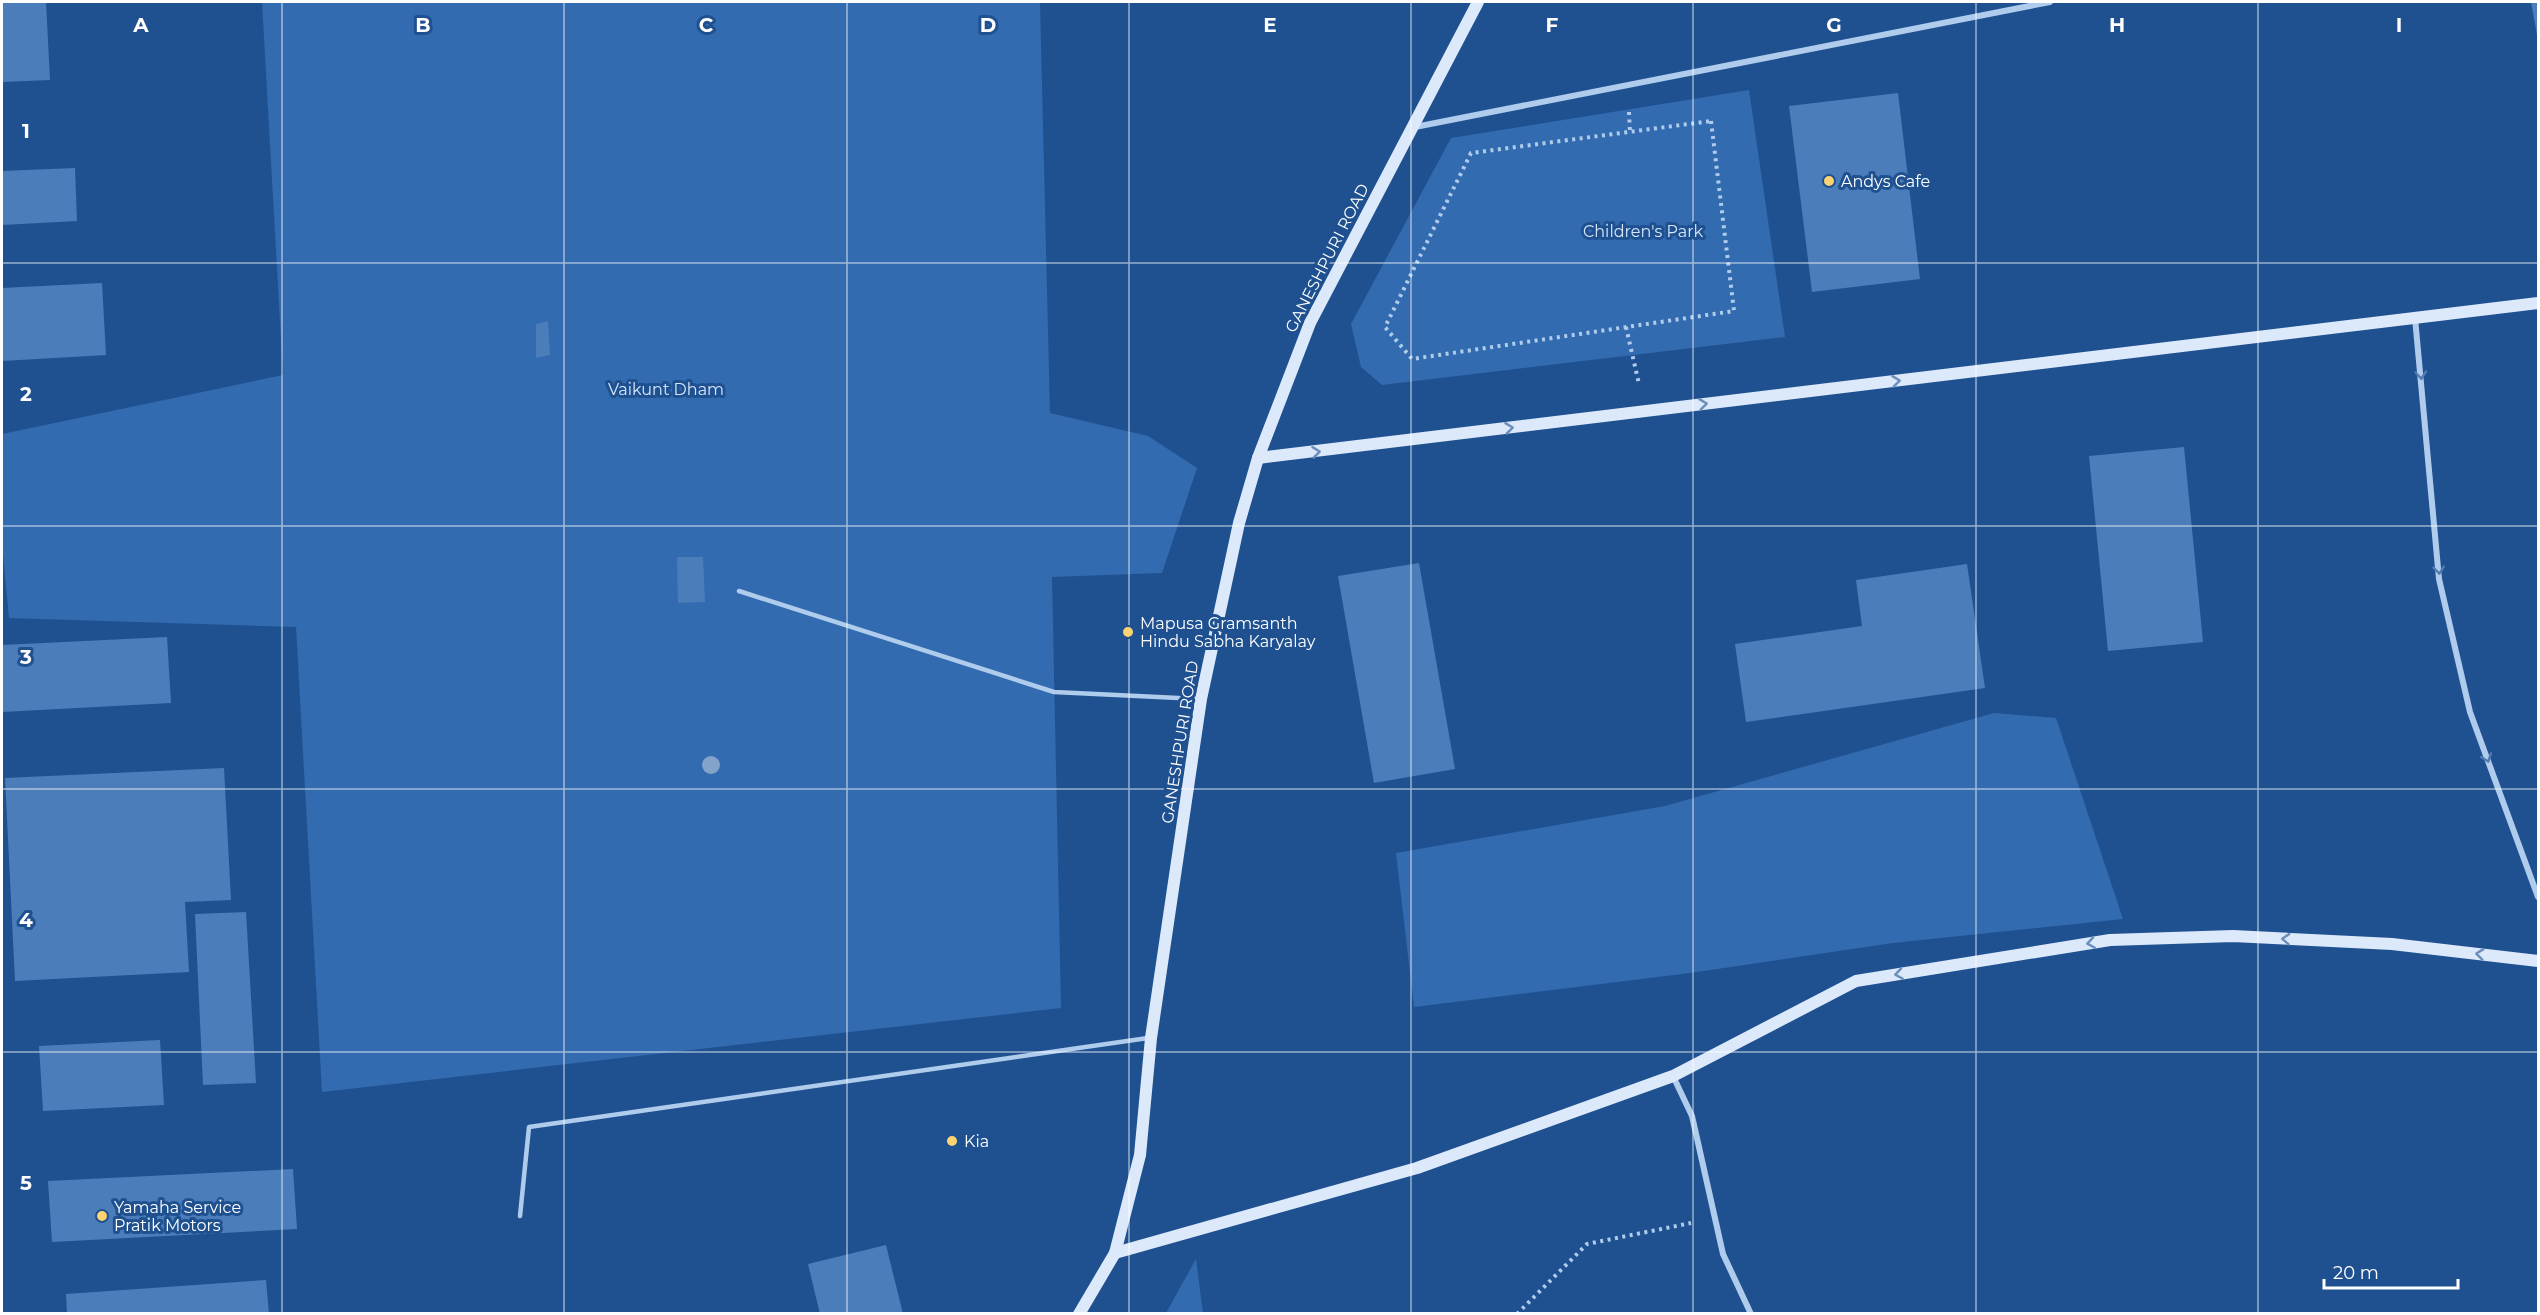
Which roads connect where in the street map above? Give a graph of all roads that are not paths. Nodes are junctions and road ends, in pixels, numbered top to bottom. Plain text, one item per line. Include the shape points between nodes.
1 (1478, 2) edge
2 (2050, 2) edge
3 (1412, 127) junction
4 (2538, 303) edge
5 (2415, 317) junction
6 (1258, 458) junction
7 (739, 591) dead end
8 (1201, 699) junction
9 (2538, 897) edge
10 (2538, 961) edge
11 (1151, 1038) junction
12 (1673, 1076) junction
13 (520, 1216) dead end
14 (1115, 1253) junction
15 (1079, 1314) edge
16 (1751, 1314) edge

1 - 3 street, GANESHPURI ROAD
2 - 3 street
3 - 6 street, GANESHPURI ROAD via 1310,323
4 - 5 street
6 -> 5 street
5 -> 9 street via 2439,579 2470,712
6 - 8 street, GANESHPURI ROAD via 1239,523
7 - 8 lane via 1054,692
8 - 11 street, GANESHPURI ROAD
10 -> 12 street via 2369,943 2233,936 2110,940 1856,981
11 - 13 lane via 529,1127
11 - 14 street, GANESHPURI ROAD via 1140,1155
12 - 14 street via 1417,1168
12 - 16 street via 1692,1116 1723,1254
14 - 15 street, GANESHPURI ROAD

